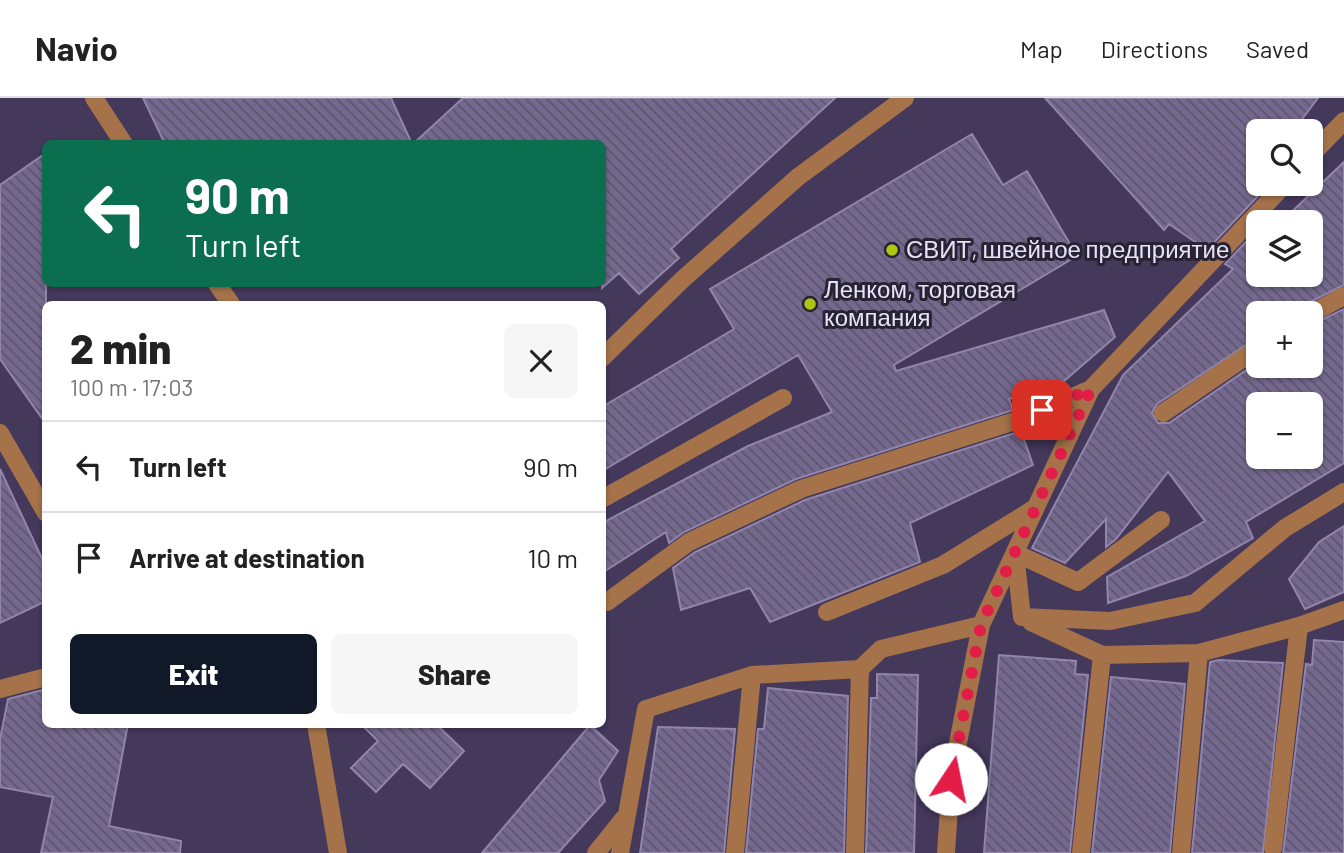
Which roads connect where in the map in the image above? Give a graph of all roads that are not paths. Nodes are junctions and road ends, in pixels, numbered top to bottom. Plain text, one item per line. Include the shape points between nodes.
1 (94, 98) edge
2 (905, 98) edge
3 (1344, 121) edge
4 (121, 140) edge
5 (1323, 143) edge
6 (1274, 196) edge
7 (1344, 296) edge
8 (1323, 307) edge
9 (606, 354) edge
10 (1246, 356) edge
11 (1091, 389) junction
12 (783, 398) dead end
13 (1163, 413) dead end
14 (0, 433) edge
15 (1344, 492) edge
16 (606, 497) edge
17 (42, 506) edge
18 (1035, 508) junction
19 (1161, 520) dead end
20 (1014, 552) junction
21 (606, 602) edge
22 (1344, 610) edge
23 (827, 612) dead end
24 (1022, 617) junction
25 (981, 625) junction
26 (1299, 626) junction
27 (1199, 653) junction
28 (1102, 655) junction
29 (860, 669) junction
30 (752, 675) junction
31 (42, 678) edge
32 (0, 689) edge
33 (317, 728) edge
34 (626, 815) junction
35 (1273, 848) dead end
36 (855, 852) edge
37 (1081, 852) edge
38 (338, 853) edge
39 (596, 853) edge
40 (621, 853) edge
41 (735, 853) edge
42 (946, 853) edge
43 (1181, 853) edge

1 - 4 street
2 - 9 street via 798,177
3 - 5 street
6 - 11 street
7 - 8 street
10 - 13 street
11 - 18 street
11 - 21 street via 1018,420 801,489 689,542
12 - 16 street
14 - 17 street
15 - 24 street via 1284,528 1195,603 1110,621
18 - 20 street
18 - 23 street via 943,565
19 - 20 street via 1078,582
20 - 24 street
20 - 25 street
22 - 26 street
24 - 28 street
25 - 29 street via 881,649
25 - 42 street via 951,779
26 - 27 street
26 - 35 street
27 - 28 street
27 - 43 street
28 - 37 street
29 - 30 street
29 - 36 street
30 - 34 street via 646,709
30 - 41 street
31 - 32 street
33 - 38 street
34 - 39 street
34 - 40 street

